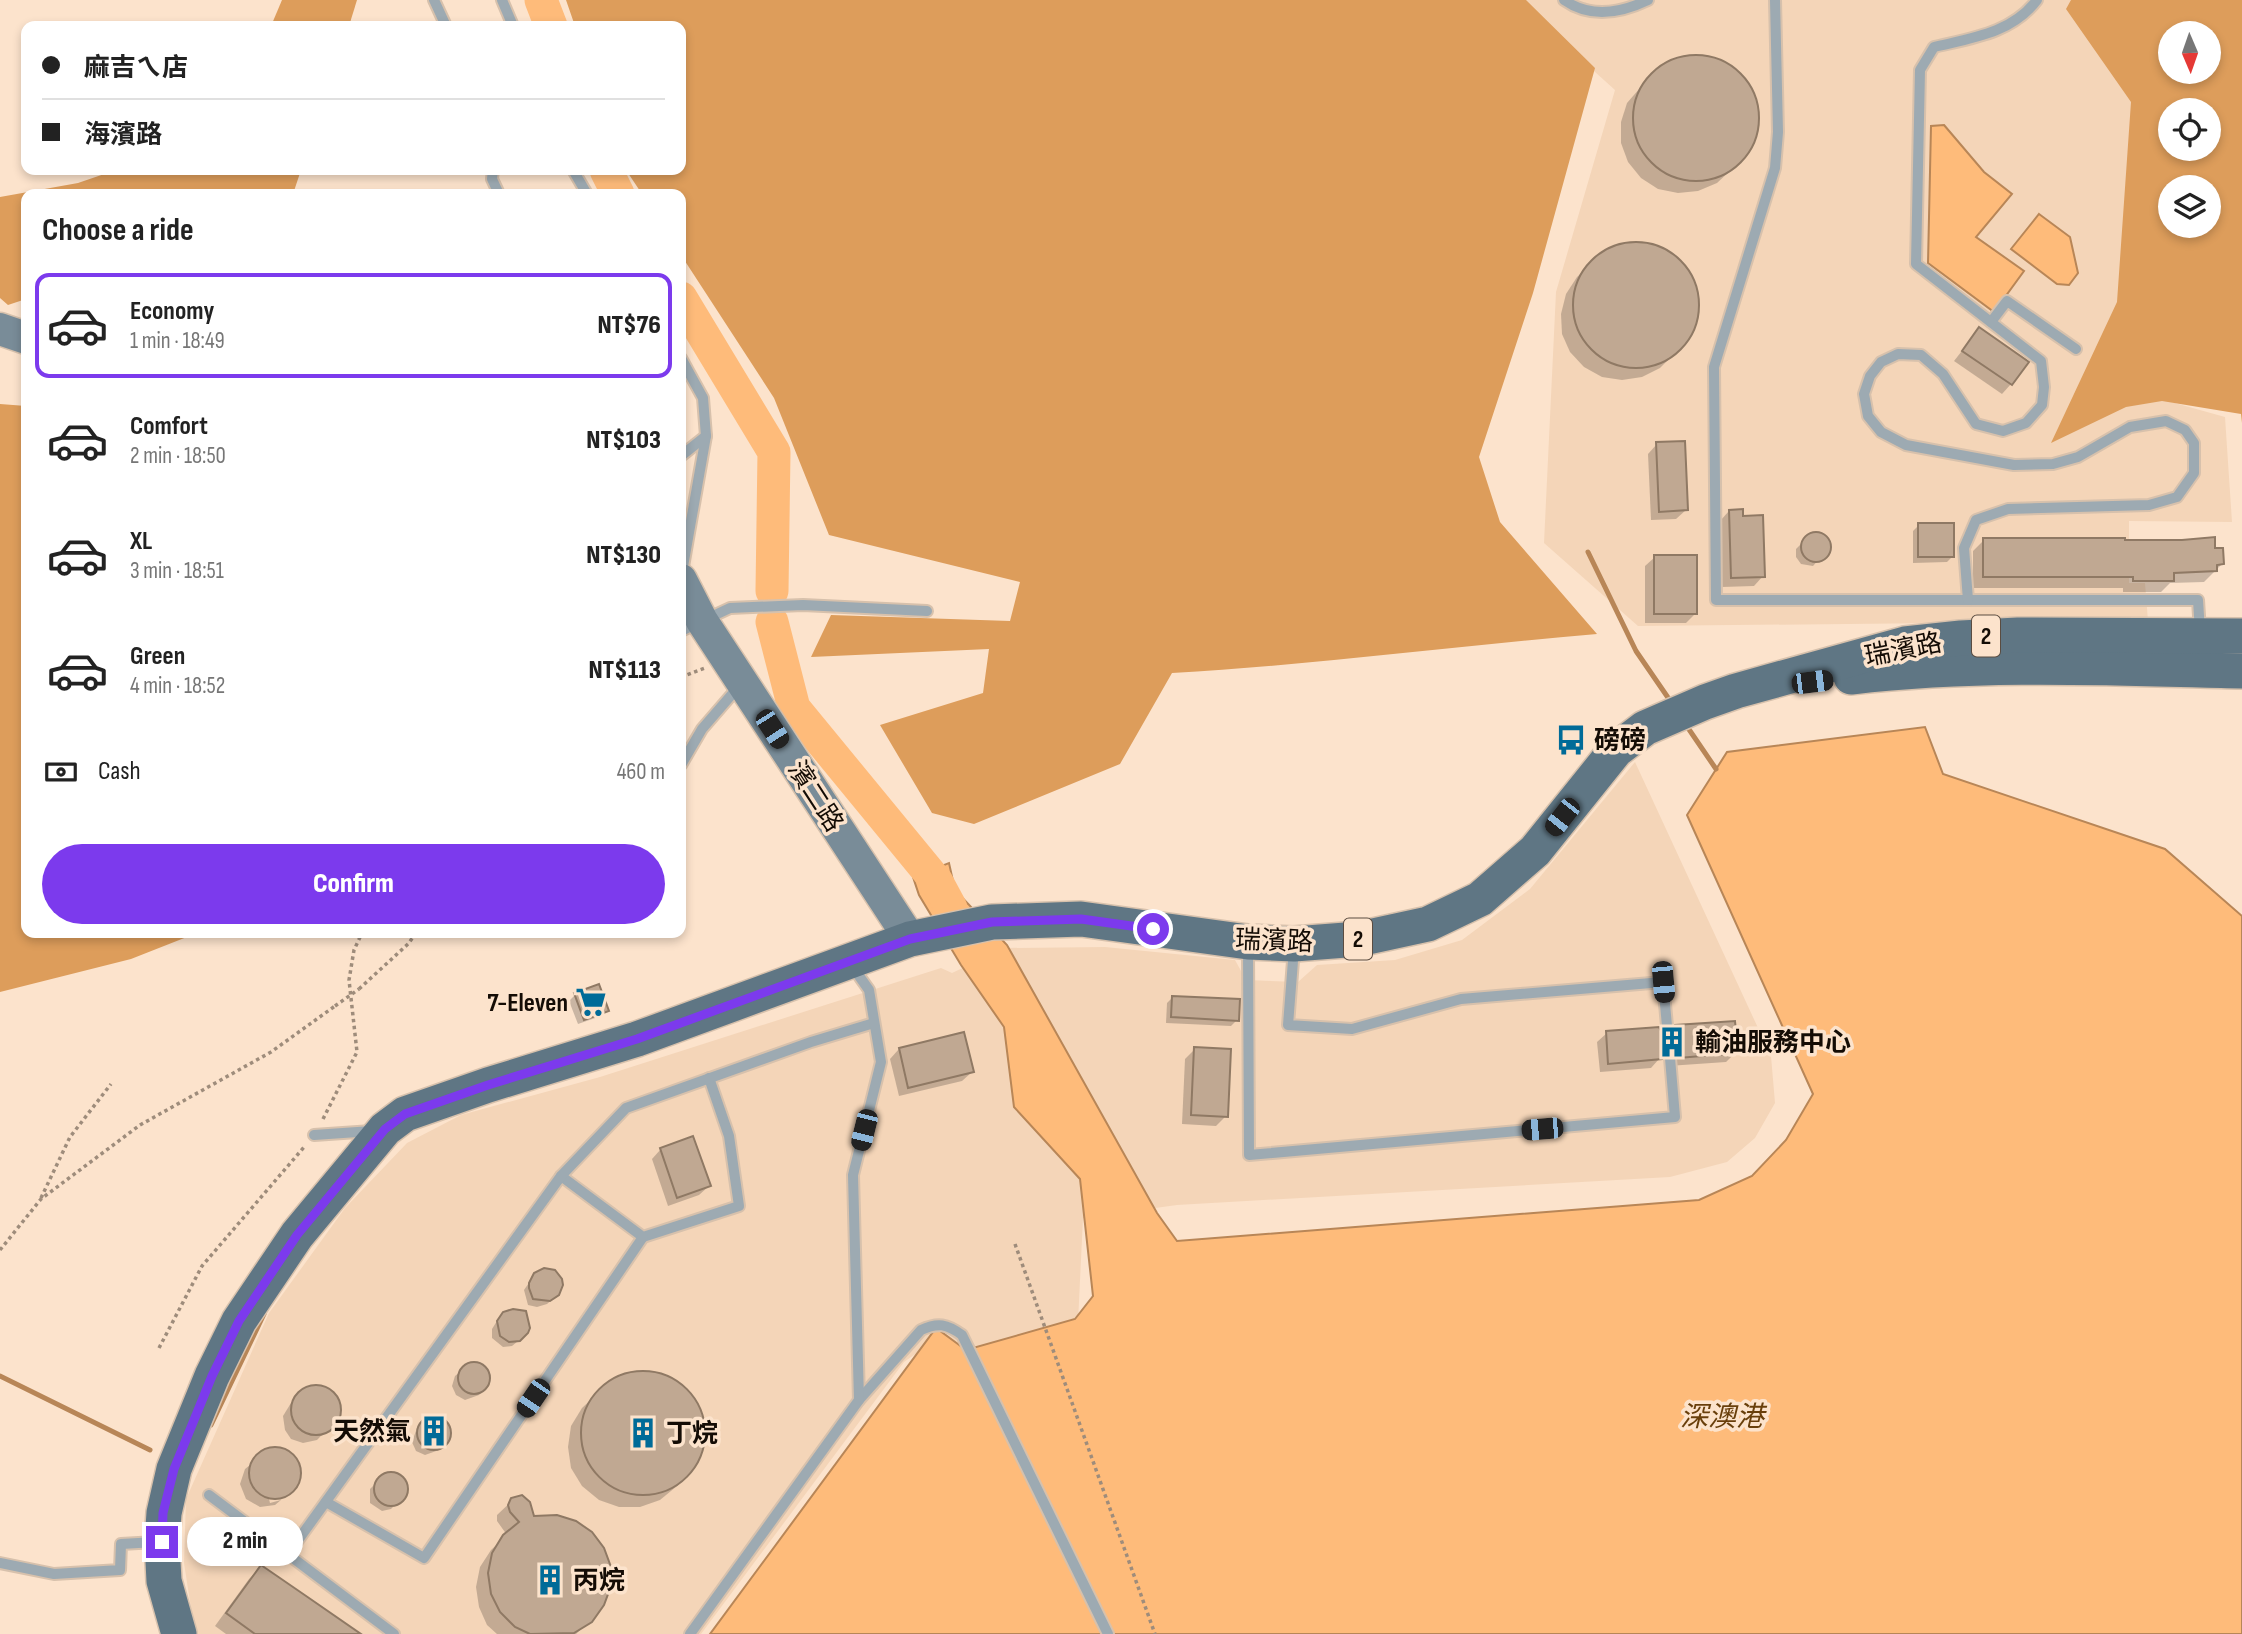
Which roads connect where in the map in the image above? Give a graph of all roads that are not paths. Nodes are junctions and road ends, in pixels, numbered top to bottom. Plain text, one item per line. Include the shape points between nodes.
1 (434, 0) edge
2 (502, 0) edge
3 (1564, 0) edge
4 (1648, 0) edge
5 (1775, 0) edge
6 (2037, 0) edge
7 (444, 21) edge
8 (511, 21) edge
9 (1991, 322) junction
10 (0, 329) edge
11 (21, 336) edge
12 (2076, 349) dead end
13 (686, 367) edge
14 (706, 436) junction
15 (686, 453) edge
16 (686, 550) edge
17 (1969, 600) junction
18 (686, 602) edge
19 (927, 611) dead end
20 (691, 626) edge
21 (2242, 636) edge
22 (2200, 653) junction
23 (2242, 671) edge
24 (742, 683) junction
25 (686, 756) edge
26 (924, 935) junction
27 (1248, 942) junction
28 (1294, 944) junction
29 (848, 961) junction
30 (874, 1023) junction
31 (1667, 1026) dead end
32 (1670, 1058) dead end
33 (709, 1078) junction
34 (385, 1129) junction
35 (314, 1135) road end
36 (561, 1176) junction
37 (643, 1237) junction
38 (859, 1400) junction
39 (209, 1495) dead end
40 (326, 1502) junction
41 (162, 1542) junction
42 (288, 1554) junction
43 (0, 1563) edge
44 (179, 1634) edge
45 (394, 1634) edge
46 (690, 1634) edge
47 (1108, 1634) edge

1 - 7 lane
2 - 8 lane
3 - 4 lane via 1607,14
5 - 17 lane via 1779,132 1775,168 1714,367 1716,600
6 - 9 lane via 2027,14 1992,34 1934,47 1920,70 1916,264
9 - 12 lane via 2007,301
9 - 17 lane via 2041,361 2042,405 2026,423 2003,431 1976,424 1943,374 1920,355 1898,354 1881,362 1870,376 1864,394 1867,416 1881,432 1906,445 2014,465 2053,464 2078,457 2130,427 2166,421 2185,430 2194,443 2194,473 2177,497 2149,505 2008,509 1976,520 1964,548
10 - 11 street
13 - 14 lane via 703,398
14 - 15 lane
14 - 16 lane
17 - 22 lane via 2199,600
18 - 20 street, 濱二路
19 - 20 lane via 803,605 730,608
20 - 24 street, 濱二路
21 - 22 main road, 瑞濱路 / 2
22 - 23 main road, 瑞濱路 / 2
22 - 28 main road, 瑞濱路 / 2 via 2018,635 1950,639 1906,644 1720,696 1645,728 1616,750 1535,852 1480,899 1429,924 1359,939
24 - 25 lane via 702,729
24 - 26 street, 濱二路
26 - 27 main road, 瑞濱路 / 2 via 992,922 1081,919
26 - 29 main road, 2
27 - 28 main road, 瑞濱路 / 2
27 - 32 lane via 1250,1155 1675,1117
28 - 31 lane via 1288,1025 1352,1029 1461,999 1663,982
29 - 30 lane via 869,990
29 - 34 main road, 2 via 637,1039 405,1114
30 - 33 lane
30 - 38 lane via 881,1062 853,1175
33 - 36 lane via 626,1108
33 - 37 lane via 729,1136 739,1206
34 - 35 lane
34 - 41 main road, 2 via 297,1235 239,1321 174,1469 163,1513
36 - 37 lane
36 - 40 lane
37 - 40 lane via 424,1558
38 - 46 lane
38 - 47 lane via 921,1330 934,1324 949,1325 962,1335
39 - 42 lane
40 - 42 lane
41 - 43 lane via 121,1544 120,1570 54,1574
41 - 44 main road, 2 via 164,1581
42 - 45 lane

